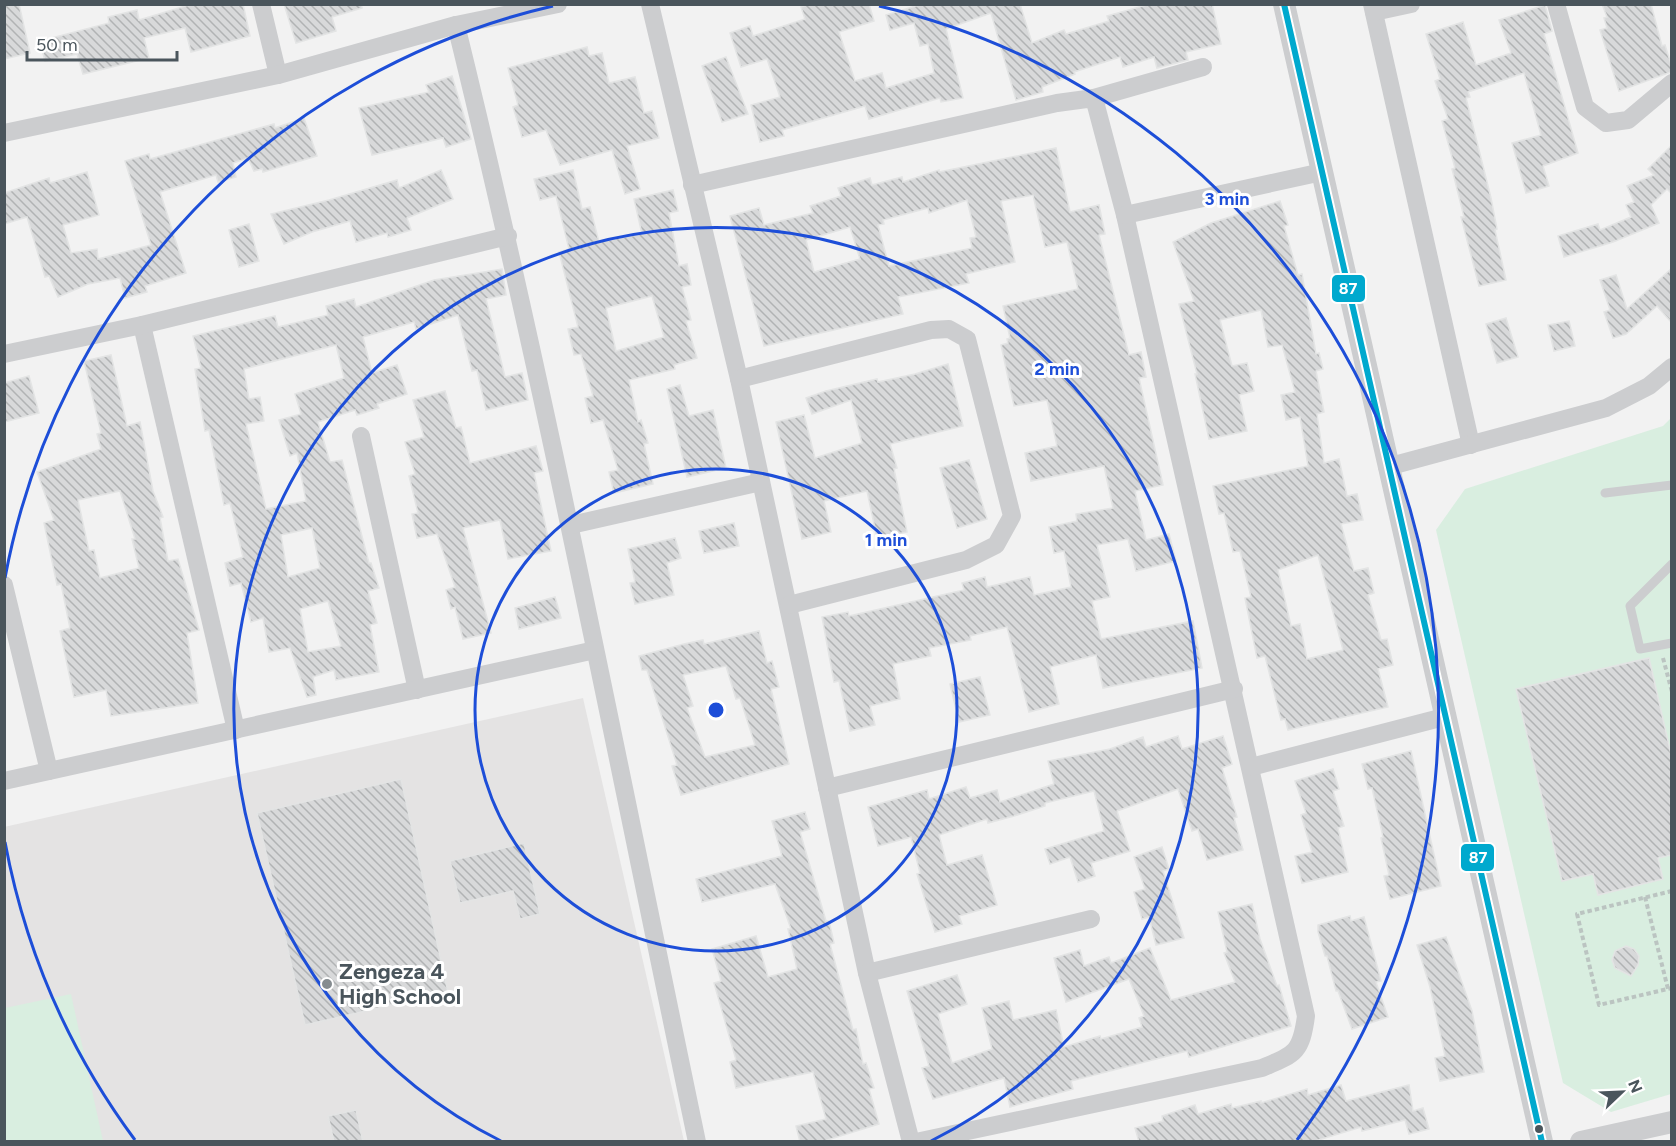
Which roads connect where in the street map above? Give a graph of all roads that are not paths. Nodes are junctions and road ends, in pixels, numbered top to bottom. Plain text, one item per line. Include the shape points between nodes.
1 (261, 4) edge
2 (558, 4) edge
3 (650, 4) edge
4 (1284, 4) edge
5 (1411, 4) edge
6 (1556, 4) edge
7 (1373, 8) edge
8 (456, 25) junction
9 (1203, 67) dead end
10 (278, 75) junction
11 (1671, 82) edge
12 (1094, 98) junction
13 (4, 133) edge
14 (1322, 172) junction
15 (692, 185) junction
16 (1125, 214) junction
17 (508, 236) junction
18 (142, 325) junction
19 (4, 354) edge
20 (1671, 367) edge
21 (739, 379) junction
22 (361, 436) dead end
23 (1472, 445) junction
24 (1387, 467) junction
25 (761, 482) junction
26 (1671, 485) edge
27 (1605, 493) dead end
28 (571, 525) junction
29 (1671, 564) edge
30 (4, 585) edge
31 (789, 605) junction
32 (1671, 643) edge
33 (595, 650) junction
34 (1234, 689) junction
35 (417, 690) junction
36 (1444, 717) junction
37 (236, 730) junction
38 (1251, 767) junction
39 (49, 771) junction
40 (4, 781) edge
41 (827, 788) junction
42 (1091, 919) dead end
43 (867, 973) junction
44 (1671, 1122) edge
45 (697, 1142) edge
46 (914, 1142) edge
47 (1542, 1142) edge
48 (1581, 1142) edge

1 - 10 street
2 - 8 street
3 - 15 street
4 - 14 street
5 - 7 street
6 - 11 street via 1585,107 1606,123 1628,120
7 - 23 street
8 - 10 street
8 - 17 street
9 - 12 street
10 - 13 street
12 - 15 street
12 - 16 street
14 - 16 street
14 - 24 street
15 - 21 street
16 - 34 street
17 - 18 street
17 - 28 street
18 - 19 street
18 - 37 street
20 - 23 street via 1649,386 1606,408
21 - 25 street
21 - 31 street via 949,329 967,339 1012,516 996,545 966,560
22 - 35 street
23 - 24 street
24 - 36 street
25 - 28 street
25 - 31 street
26 - 27 lane
28 - 33 street
29 - 32 lane via 1630,606 1640,649
30 - 39 street
31 - 41 street
33 - 35 street
33 - 45 street
34 - 38 street
34 - 41 street
35 - 37 street
36 - 38 street
36 - 47 street
37 - 39 street
38 - 46 street via 1306,1017 1302,1044 1286,1058 1262,1068
39 - 40 street
41 - 43 street
42 - 43 street
43 - 46 street
44 - 48 street

